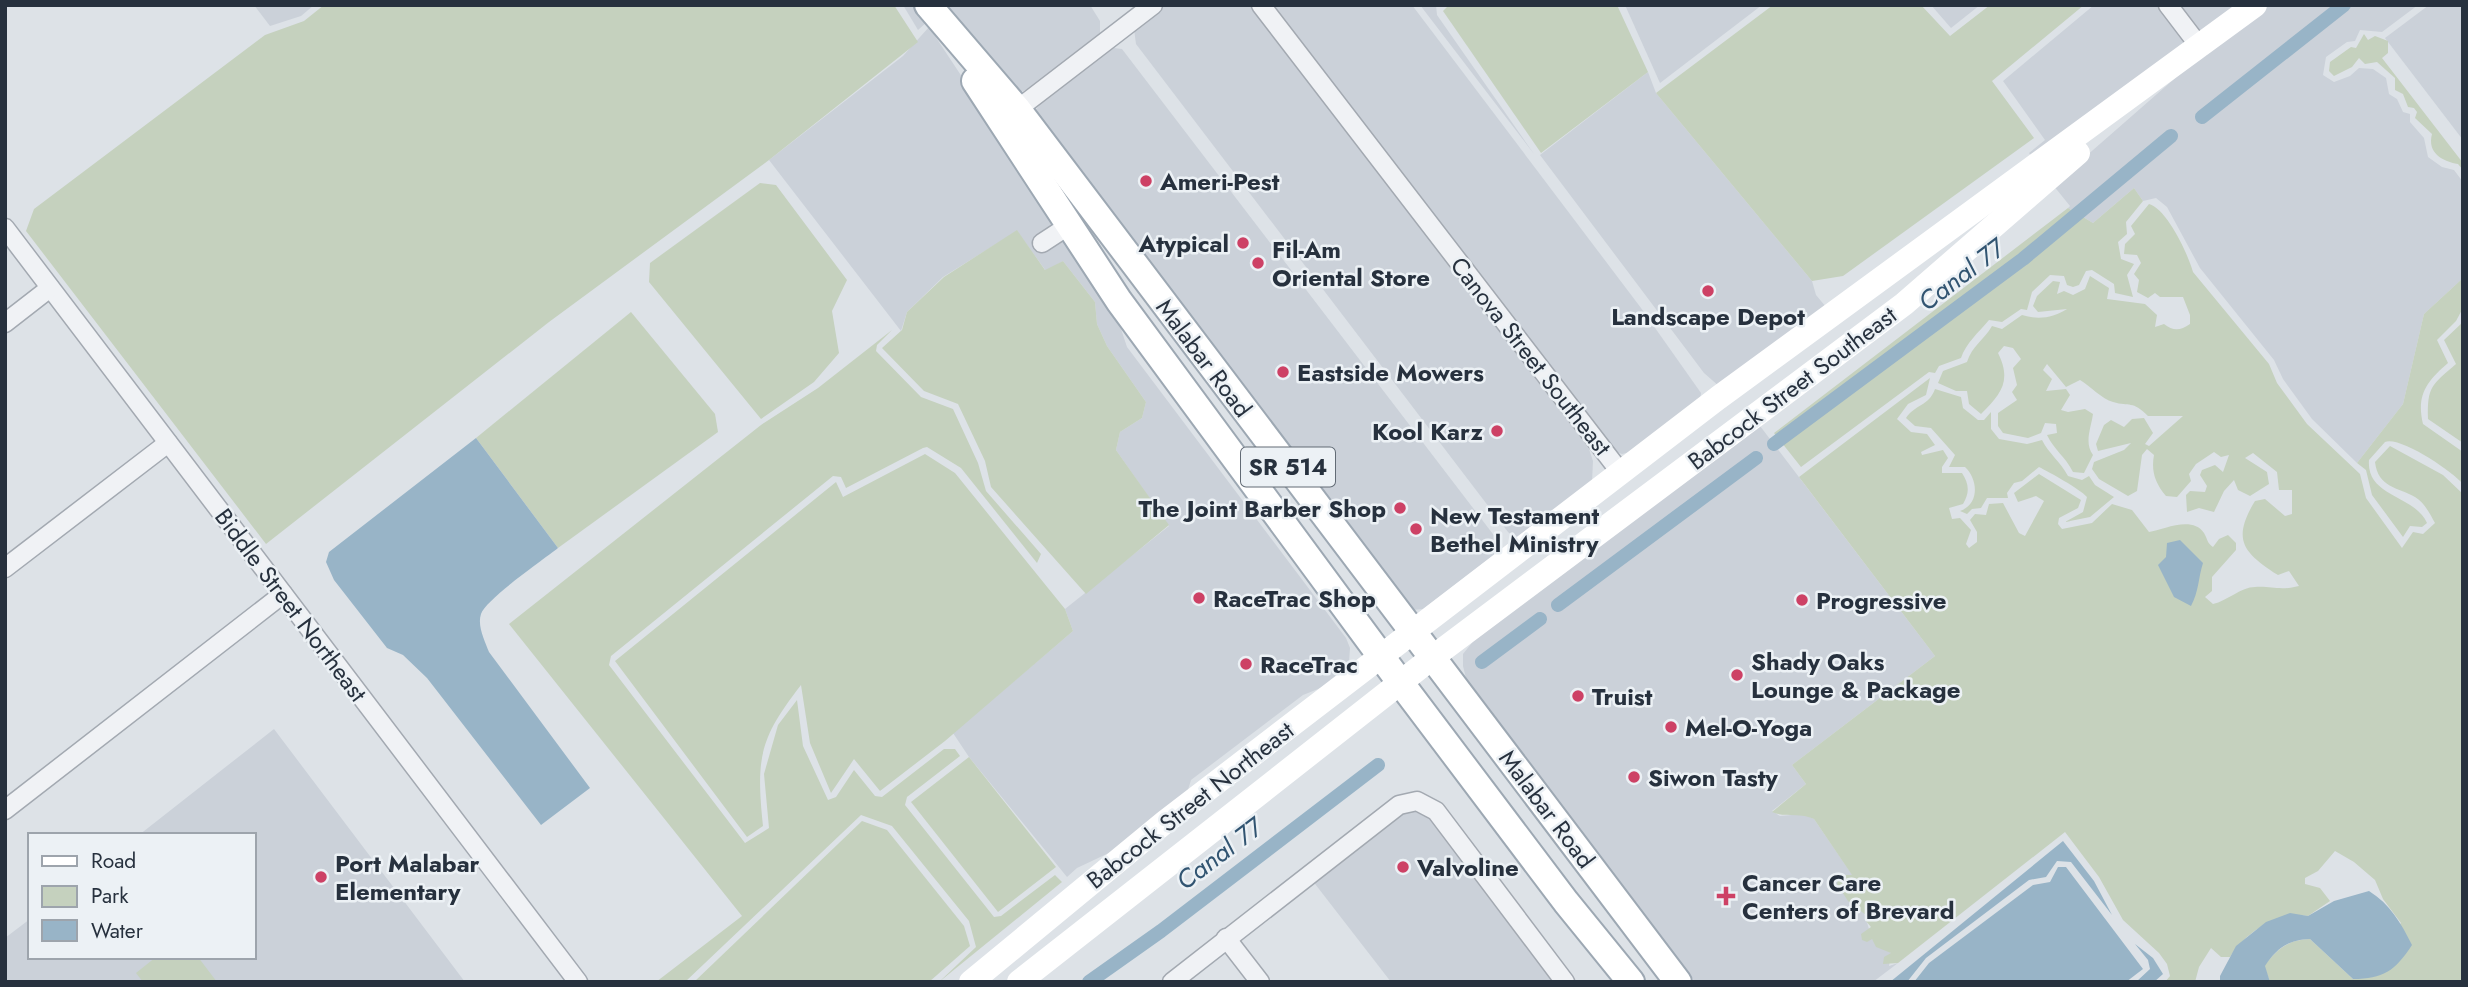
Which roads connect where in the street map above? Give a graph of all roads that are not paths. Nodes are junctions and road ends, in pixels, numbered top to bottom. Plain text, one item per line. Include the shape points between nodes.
1 (928, 5) edge
2 (1153, 5) edge
3 (1261, 5) edge
4 (2168, 5) edge
5 (2255, 5) edge
6 (2200, 47) junction
7 (1010, 116) junction
8 (1068, 226) junction
9 (5, 228) edge
10 (1042, 243) dead end
11 (50, 288) junction
12 (1162, 302) junction
13 (5, 323) edge
14 (168, 443) junction
15 (1621, 473) junction
16 (5, 568) edge
17 (283, 594) junction
18 (1414, 632) junction
19 (1382, 657) junction
20 (1433, 657) junction
21 (1400, 682) junction
22 (5, 810) edge
23 (1227, 938) junction
24 (999, 970) edge
25 (578, 982) edge
26 (971, 982) edge
27 (1019, 982) edge
28 (1172, 982) edge
29 (1260, 982) edge
30 (1565, 982) edge
31 (1630, 982) edge
32 (1678, 982) edge

1 - 7 main road, Malabar Road / SR 514
2 - 7 street
3 - 15 street, Canova Street Southeast
4 - 6 street
5 - 6 main road, Babcock Street Southeast
6 - 15 main road, Babcock Street Southeast
6 - 20 main road, Babcock Street Southeast via 1904,304
7 - 8 main road, Malabar Road / SR 514
7 - 12 main road, Malabar Road / SR 514
8 - 10 street
8 - 12 main road via 1086,221 1094,224 1145,290
8 - 19 main road, Malabar Road / SR 514
9 - 11 street, Biddle Street Northeast
11 - 13 street
11 - 14 street, Biddle Street Northeast
12 - 18 main road, Malabar Road / SR 514
14 - 16 street
14 - 17 street, Biddle Street Northeast
15 - 18 main road, Babcock Street Southeast
17 - 22 street
17 - 25 street, Biddle Street Northeast
18 - 19 main road, Babcock Street Northeast
18 - 20 main road, Malabar Road / SR 514
19 - 21 main road, Malabar Road / SR 514
19 - 24 main road, Babcock Street Northeast via 1164,822
20 - 21 main road, Babcock Street Northeast
20 - 32 main road, Malabar Road / SR 514
21 - 27 main road, Babcock Street Northeast
21 - 31 main road, Malabar Road / SR 514
23 - 28 street
23 - 29 street
23 - 30 street via 1399,805 1417,801 1436,811
24 - 26 main road, Babcock Street Northeast

